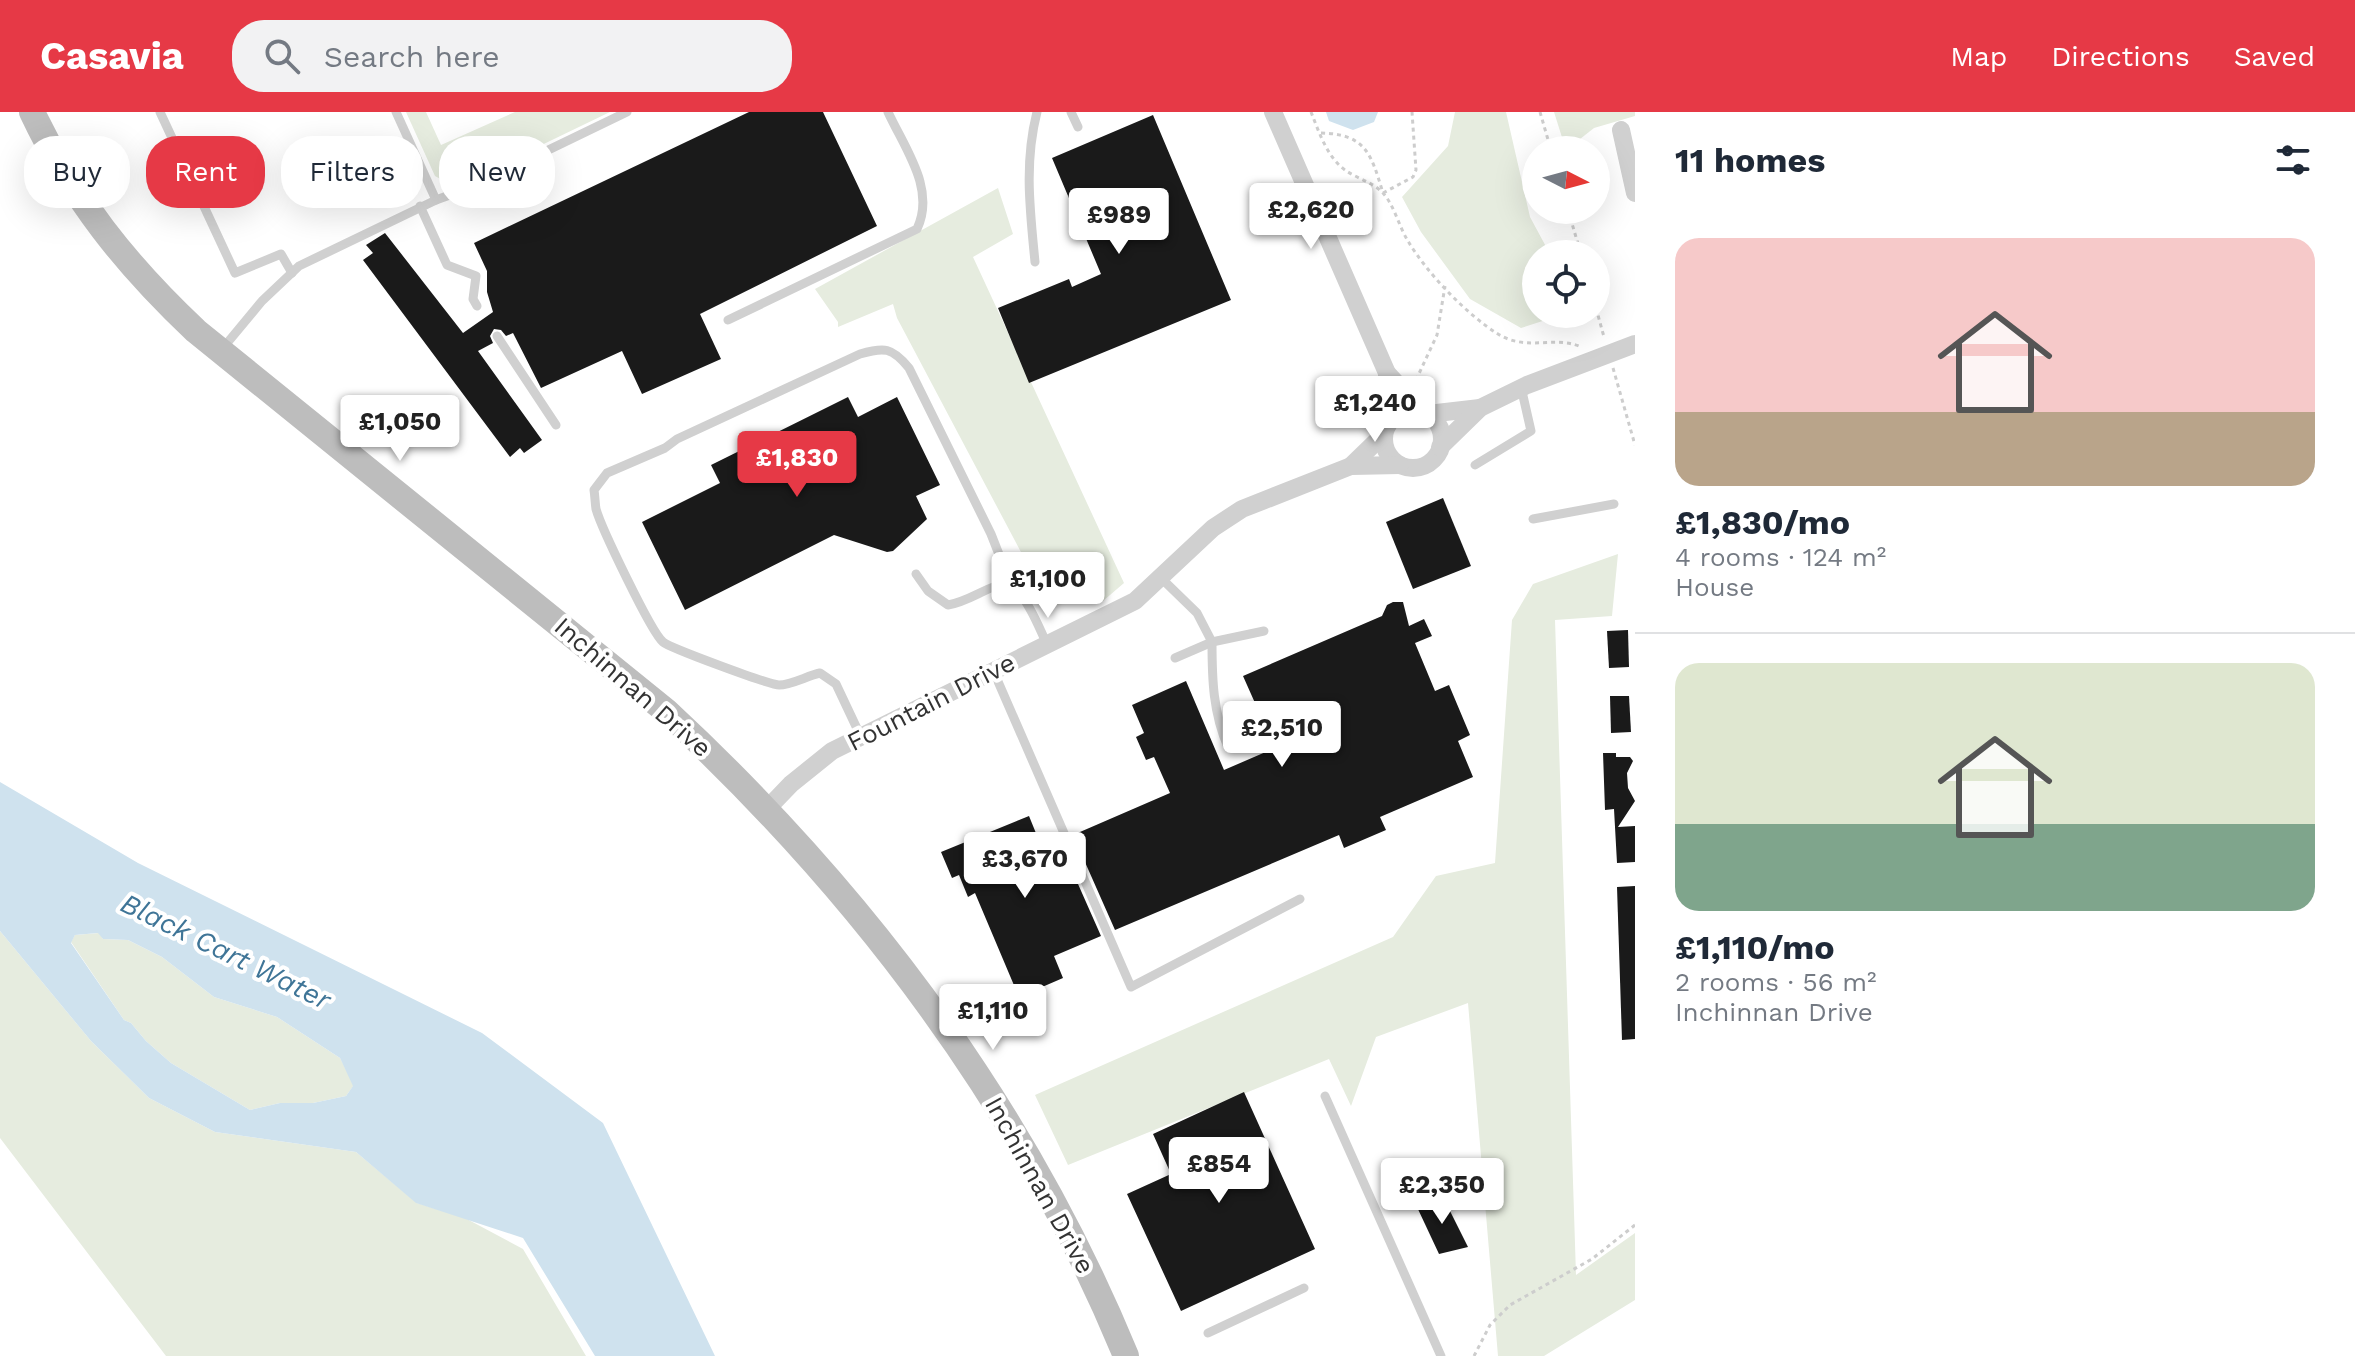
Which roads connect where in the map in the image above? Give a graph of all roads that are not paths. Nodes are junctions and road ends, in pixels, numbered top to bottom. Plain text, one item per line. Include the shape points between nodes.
1 (32, 112) edge
2 (160, 112) edge
3 (396, 112) edge
4 (627, 112) edge
5 (888, 112) edge
6 (1037, 112) edge
7 (1071, 112) edge
8 (1273, 112) edge
9 (1078, 127) dead end
10 (1621, 130) dead end
11 (1635, 193) edge
12 (436, 200) junction
13 (423, 205) edge
14 (416, 208) edge
15 (421, 208) edge
16 (1035, 262) dead end
17 (292, 273) junction
18 (477, 306) dead end
19 (728, 320) dead end
20 (497, 336) dead end
21 (1635, 344) edge
22 (220, 351) junction
23 (1387, 373) junction
24 (1521, 387) junction
25 (1480, 408) junction
26 (1425, 413) junction
27 (556, 425) dead end
28 (1386, 429) junction
29 (1440, 447) junction
30 (1400, 465) junction
31 (1475, 465) dead end
32 (1351, 466) junction
33 (1614, 504) dead end
34 (1533, 519) dead end
35 (916, 574) dead end
36 (1160, 577) junction
37 (997, 586) junction
38 (1264, 631) dead end
39 (1212, 642) junction
40 (1047, 644) junction
41 (1175, 658) dead end
42 (993, 670) junction
43 (861, 737) junction
44 (1258, 738) dead end
45 (766, 810) junction
46 (1300, 899) dead end
47 (1325, 1096) dead end
48 (1304, 1288) dead end
49 (1208, 1333) dead end
50 (1126, 1356) edge
51 (1441, 1356) edge

1 - 22 street, Inchinnan Drive via 103,234 165,302
2 - 17 lane via 235,273 281,254
3 - 12 lane
4 - 12 lane
5 - 19 lane via 923,187 925,209 917,229
6 - 16 lane via 1027,182
7 - 9 lane
8 - 23 street
10 - 11 street
12 - 13 lane
14 - 17 lane
15 - 18 lane via 447,265 476,276
17 - 22 lane
20 - 27 lane
21 - 24 street
22 - 45 street, Inchinnan Drive via 622,673
23 - 26 street
23 - 28 street
24 - 25 street
24 - 31 lane via 1531,431
25 - 26 street
25 - 29 street
26 - 28 street via 1406,411
26 - 29 street via 1439,428
28 - 30 street via 1387,451
28 - 32 street, Fountain Drive
29 - 30 street via 1419,467
30 - 32 street, Fountain Drive
32 - 36 street, Fountain Drive via 1242,509
33 - 34 lane
35 - 37 lane via 948,605
36 - 39 lane via 1197,613
36 - 40 street, Fountain Drive via 1135,601
37 - 40 lane via 1018,589
37 - 43 lane via 1002,562 991,534 909,368 899,355 881,348 607,473 594,490 596,510 662,642 780,685 820,673 836,684
38 - 39 lane
39 - 41 lane
39 - 44 lane via 1217,722 1228,747
40 - 42 street, Fountain Drive
42 - 43 street, Fountain Drive
42 - 46 lane via 1131,987
43 - 45 street, Fountain Drive via 832,751
45 - 50 street, Inchinnan Drive via 876,933 995,1101 1082,1256
47 - 51 lane
48 - 49 lane

